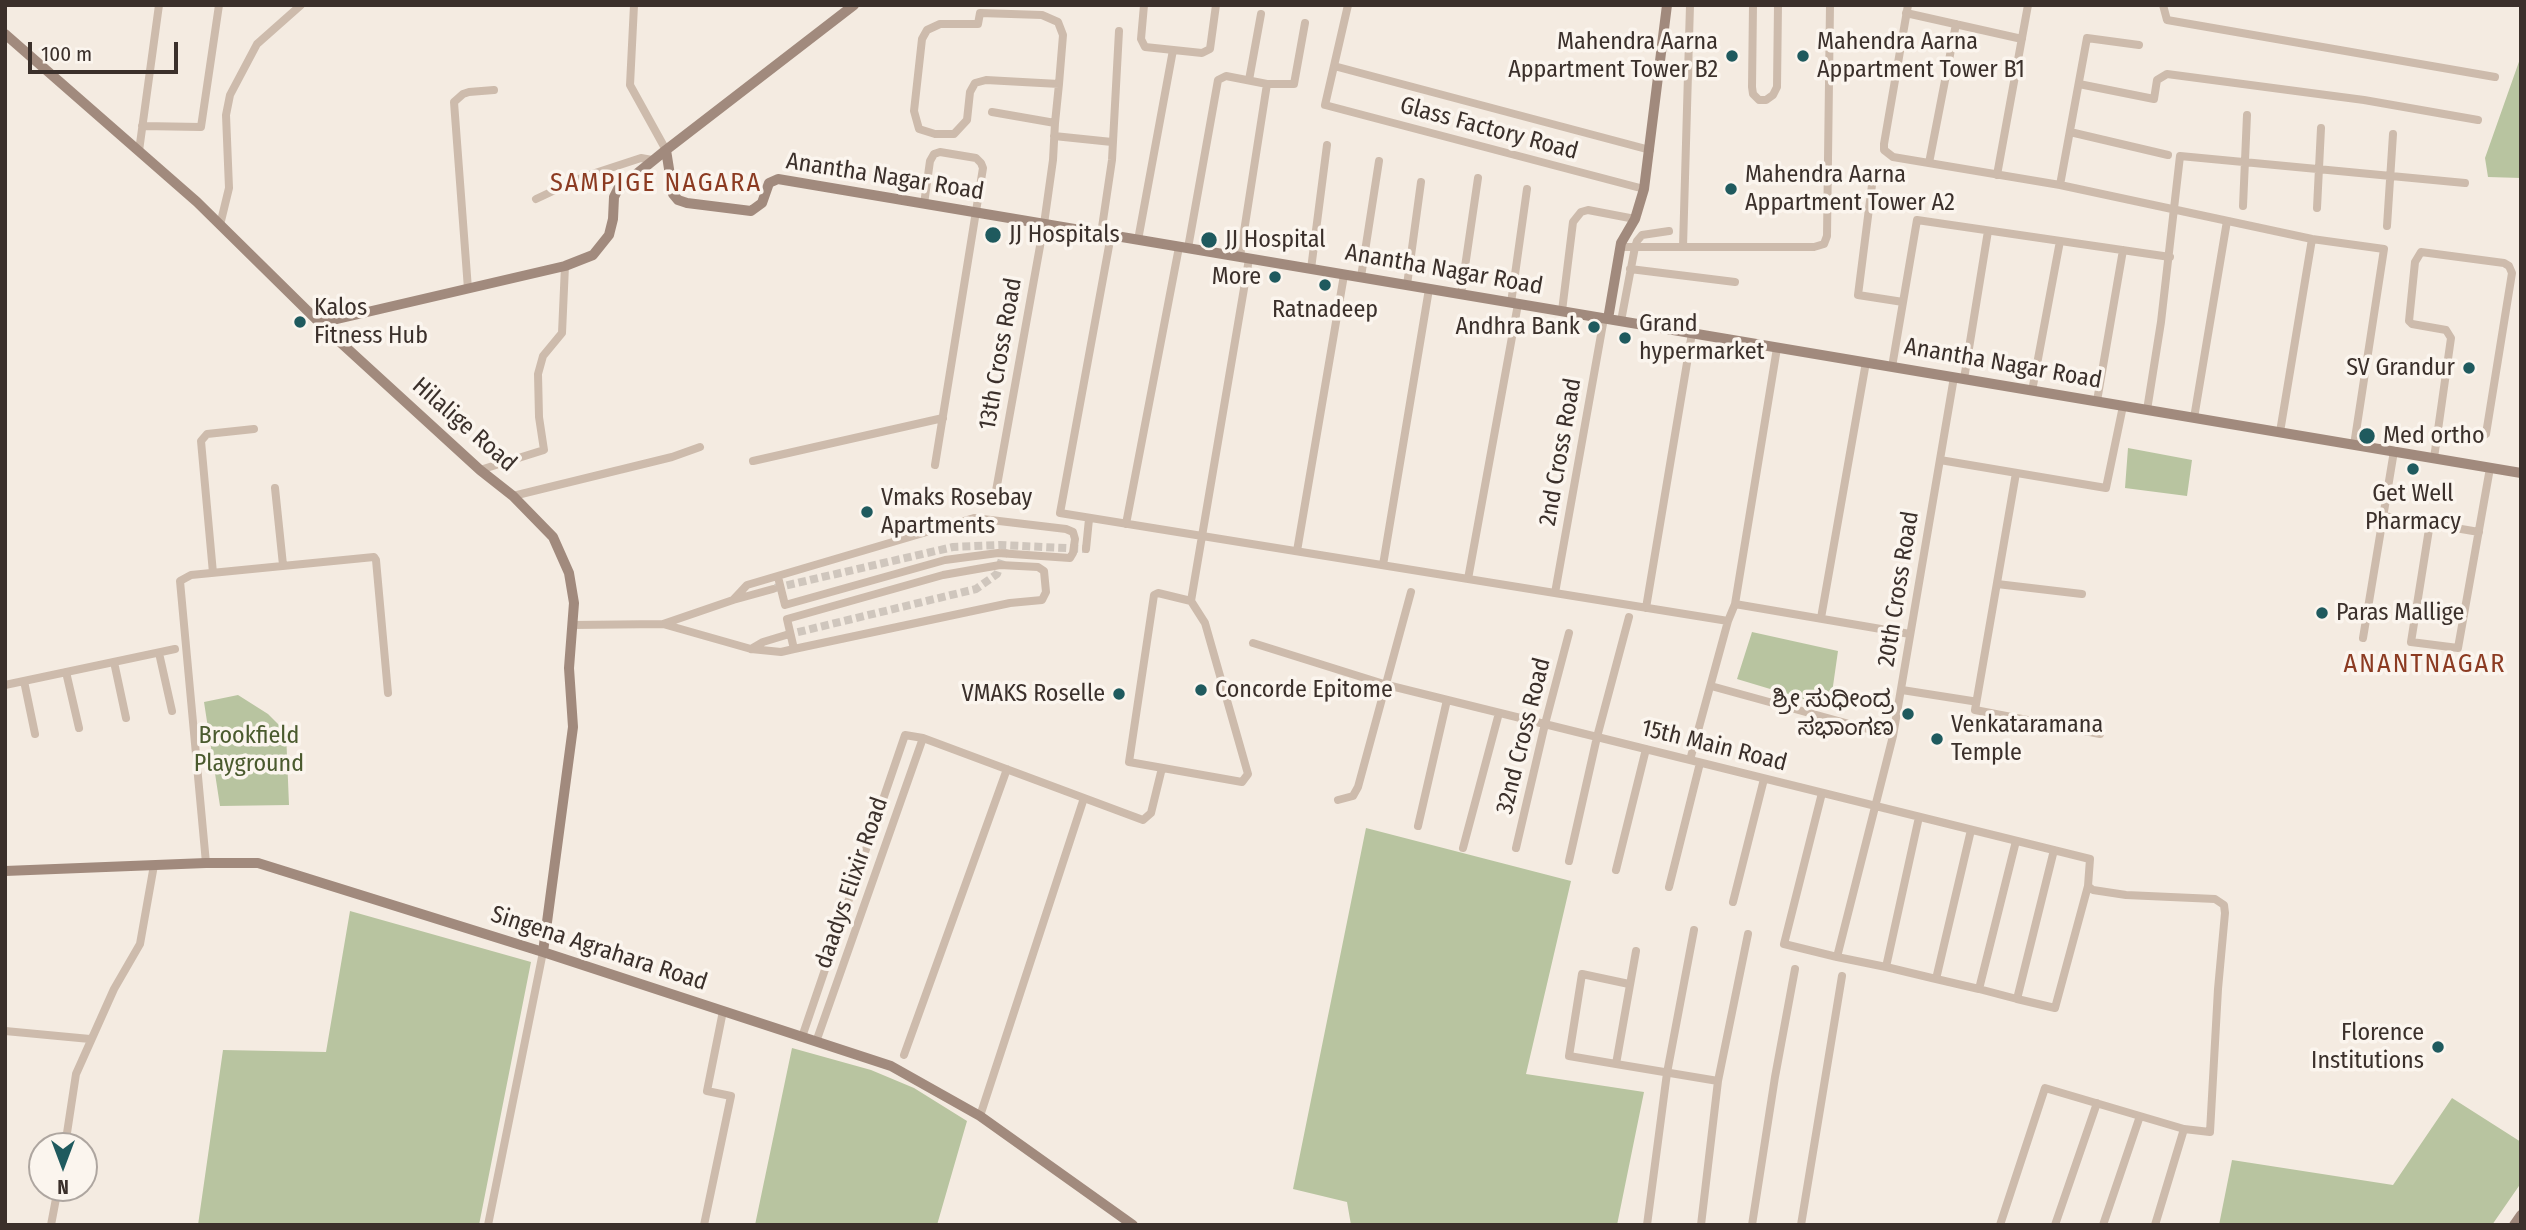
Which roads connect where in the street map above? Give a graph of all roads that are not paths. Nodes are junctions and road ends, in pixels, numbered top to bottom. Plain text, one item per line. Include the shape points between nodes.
1 (159, 5) edge
2 (219, 5) edge
3 (301, 5) edge
4 (634, 5) edge
5 (854, 5) edge
6 (1144, 5) edge
7 (1216, 5) edge
8 (1348, 5) edge
9 (1667, 5) edge
10 (1690, 5) edge
11 (1753, 5) edge
12 (1778, 5) edge
13 (1830, 5) edge
14 (2028, 5) edge
15 (2163, 5) edge
16 (1907, 9) edge
17 (1261, 14) dead end
18 (1305, 23) dead end
19 (1956, 24) junction
20 (1119, 31) dead end
21 (5, 34) edge
22 (2022, 39) junction
23 (2139, 45) dead end
24 (1173, 50) junction
25 (1334, 66) junction
26 (2495, 77) dead end
27 (1249, 80) junction
28 (1059, 84) junction
29 (1267, 84) junction
30 (2078, 84) junction
31 (494, 90) dead end
32 (992, 112) dead end
33 (2247, 115) dead end
34 (2478, 120) dead end
35 (1055, 123) junction
36 (142, 126) junction
37 (2321, 128) dead end
38 (2070, 132) junction
39 (2393, 134) dead end
40 (1054, 136) junction
41 (1112, 142) junction
42 (1327, 145) dead end
43 (666, 150) junction
44 (1650, 150) junction
45 (139, 151) junction
46 (2168, 155) dead end
47 (652, 160) junction
48 (1379, 161) dead end
49 (1929, 163) junction
50 (2245, 163) junction
51 (2319, 170) junction
52 (1997, 175) junction
53 (2389, 176) junction
54 (1478, 178) dead end
55 (1421, 182) dead end
56 (2465, 183) dead end
57 (1872, 185) dead end
58 (2060, 185) junction
59 (1527, 189) dead end
60 (1644, 189) junction
61 (536, 199) dead end
62 (924, 204) junction
63 (2243, 206) dead end
64 (2317, 208) dead end
65 (2174, 211) junction
66 (975, 213) junction
67 (1635, 219) junction
68 (2227, 221) junction
69 (1044, 224) junction
70 (220, 225) junction
71 (2387, 226) dead end
72 (1669, 231) dead end
73 (1988, 231) junction
74 (1106, 235) junction
75 (2312, 239) junction
76 (1138, 240) junction
77 (2060, 241) junction
78 (1620, 247) junction
79 (1635, 247) junction
80 (1684, 247) junction
81 (1183, 248) junction
82 (2123, 250) junction
83 (2169, 257) junction
84 (1244, 258) junction
85 (565, 266) junction
86 (1311, 269) junction
87 (1630, 269) junction
88 (1344, 275) junction
89 (1361, 278) junction
90 (1735, 282) dead end
91 (1407, 285) junction
92 (468, 289) junction
93 (1429, 289) junction
94 (1461, 294) junction
95 (1903, 302) junction
96 (1515, 303) junction
97 (1562, 311) junction
98 (1606, 319) junction
99 (1621, 321) junction
100 (320, 323) junction
101 (1692, 333) junction
102 (1777, 348) junction
103 (1866, 362) junction
104 (1892, 367) junction
105 (1959, 378) junction
106 (2032, 391) junction
107 (2096, 401) junction
108 (2123, 406) junction
109 (2147, 410) junction
110 (943, 418) junction
111 (2194, 418) junction
112 (254, 429) dead end
113 (2280, 432) junction
114 (2437, 433) junction
115 (2354, 445) junction
116 (700, 447) dead end
117 (2394, 452) junction
118 (2434, 458) junction
119 (1940, 460) junction
120 (753, 461) dead end
121 (935, 465) dead end
122 (2490, 468) junction
123 (480, 470) junction
124 (2016, 473) junction
125 (2521, 473) edge
126 (275, 488) dead end
127 (513, 496) junction
128 (994, 502) dead end
129 (2384, 516) junction
130 (1089, 519) junction
131 (2430, 523) junction
132 (1126, 524) junction
133 (2479, 532) junction
134 (1202, 536) junction
135 (1086, 549) dead end
136 (1297, 551) junction
137 (1019, 555) junction
138 (284, 565) junction
139 (1383, 565) junction
140 (1018, 566) junction
141 (213, 573) junction
142 (778, 577) junction
143 (1468, 579) junction
144 (1997, 584) junction
145 (774, 589) tunnel mouth
146 (1410, 592) dead end
147 (1556, 593) junction
148 (2082, 594) dead end
149 (733, 600) junction
150 (1191, 601) junction
151 (1735, 604) junction
152 (1646, 608) junction
153 (1629, 617) dead end
154 (1821, 618) junction
155 (1728, 621) junction
156 (663, 624) junction
157 (573, 625) junction
158 (1569, 633) dead end
159 (1910, 634) junction
160 (786, 635) tunnel mouth
161 (2363, 638) dead end
162 (1253, 643) dead end
163 (175, 649) dead end
164 (751, 649) junction
165 (794, 649) junction
166 (159, 653) junction
167 (114, 662) junction
168 (66, 672) junction
169 (24, 681) junction
170 (5, 685) edge
171 (1387, 685) junction
172 (1712, 686) junction
173 (1902, 690) junction
174 (388, 693) dead end
175 (1447, 700) junction
176 (1972, 701) dead end
177 (173, 711) dead end
178 (1499, 713) junction
179 (126, 718) dead end
180 (1545, 724) junction
181 (79, 728) dead end
182 (35, 734) dead end
183 (2100, 734) dead end
184 (1893, 736) junction
185 (1597, 737) junction
186 (923, 738) junction
187 (1646, 749) junction
188 (1690, 760) junction
189 (1700, 763) junction
190 (1162, 768) junction
191 (1007, 769) junction
192 (1764, 779) junction
193 (1822, 793) junction
194 (1084, 798) junction
195 (1338, 800) dead end
196 (1876, 806) junction
197 (1919, 817) junction
198 (1418, 826) dead end
199 (1971, 830) junction
200 (2016, 841) junction
201 (1462, 848) dead end
202 (1516, 848) dead end
203 (2054, 850) junction
204 (1569, 861) dead end
205 (206, 863) junction
206 (154, 865) junction
207 (1616, 870) dead end
208 (5, 871) edge
209 (2088, 886) junction
210 (1669, 887) dead end
211 (1733, 902) dead end
212 (1694, 930) dead end
213 (1748, 934) dead end
214 (1636, 951) dead end
215 (543, 952) junction
216 (1837, 957) junction
217 (1886, 967) junction
218 (1795, 969) dead end
219 (1842, 976) dead end
220 (1936, 979) junction
221 (1629, 984) junction
222 (1979, 989) junction
223 (2017, 999) junction
224 (723, 1011) junction
225 (5, 1031) edge
226 (802, 1037) junction
227 (90, 1039) junction
228 (816, 1042) junction
229 (904, 1055) dead end
230 (1616, 1064) junction
231 (1667, 1073) junction
232 (1718, 1081) junction
233 (2098, 1103) junction
234 (980, 1116) junction
235 (2140, 1116) junction
236 (2184, 1129) junction
237 (67, 1132) edge
238 (55, 1202) edge
239 (2521, 1215) edge
240 (51, 1225) edge
241 (488, 1225) edge
242 (704, 1225) edge
243 (1133, 1225) edge
244 (1647, 1225) edge
245 (1700, 1225) edge
246 (1752, 1225) edge
247 (1801, 1225) edge
248 (2000, 1225) edge
249 (2055, 1225) edge
250 (2103, 1225) edge
251 (2155, 1225) edge
252 (2514, 1225) edge

1 - 36 street
2 - 36 street via 201,127
3 - 70 street via 257,44 230,95 226,115 229,188
4 - 43 street via 630,85
5 - 43 street
6 - 24 street via 1143,44
7 - 24 street via 1208,52
8 - 25 street
9 - 44 street
10 - 80 street
11 - 12 street via 1752,87 1759,100 1773,95 1777,87
13 - 80 street via 1824,244
14 - 22 street
15 - 26 street via 2167,20
16 - 19 street
16 - 49 street via 1884,150 1893,157
17 - 27 street
18 - 29 street via 1294,84
19 - 22 street
19 - 49 street
20 - 41 street
21 - 45 street, Hilalige Road
22 - 52 street
23 - 30 street via 2087,38
24 - 76 street
25 - 44 street, Glass Factory Road
25 - 60 street, Glass Factory Road via 1325,105
27 - 29 street
27 - 81 street via 1226,76 1218,80
28 - 28 street, 13th Cross Road via 975,83 967,120 954,134 919,129 914,111 922,39 927,30 940,24 978,24 980,13 1042,15 1058,22 1063,34
28 - 35 street, 13th Cross Road
29 - 84 street
30 - 34 street via 2154,99 2157,80 2167,74
30 - 38 street
31 - 92 street via 469,92 454,102
32 - 35 street
33 - 50 street
35 - 40 street, 13th Cross Road
36 - 45 street
37 - 51 street
38 - 46 street
38 - 58 street
39 - 53 street
40 - 41 street
40 - 69 street, 13th Cross Road
41 - 74 street
42 - 86 street
43 - 47 street
43 - 62 street, Anantha Nagar Road via 673,194 688,203 755,210 769,183 778,179
44 - 60 street
45 - 70 street, Hilalige Road
47 - 61 street via 641,158 583,177
47 - 85 street via 615,192 611,228 599,250
48 - 89 street
49 - 52 street
50 - 51 street
50 - 63 street
50 - 65 street via 2180,156
51 - 53 street
51 - 64 street
52 - 58 street
53 - 56 street
53 - 71 street
54 - 94 street
55 - 91 street
57 - 95 street via 1858,295
58 - 65 street
59 - 96 street
60 - 67 street
62 - 66 street, Anantha Nagar Road
62 - 66 street via 934,154 976,158 983,168
65 - 68 street
65 - 83 street
66 - 69 street, Anantha Nagar Road
66 - 110 street
67 - 78 street
67 - 97 street via 1588,210 1573,222
68 - 75 street
68 - 111 street
69 - 74 street, Anantha Nagar Road
69 - 128 street, 13th Cross Road
70 - 100 street, Hilalige Road
72 - 79 street via 1642,235
73 - 77 street
73 - 95 street via 1917,220
73 - 105 street, 20th Cross Road
74 - 76 street, Anantha Nagar Road
74 - 130 street via 1060,513
75 - 113 street
75 - 115 street via 2384,249
76 - 81 street, Anantha Nagar Road
77 - 82 street
77 - 106 street
78 - 79 street
78 - 98 street
79 - 80 street
79 - 87 street
81 - 84 street, Anantha Nagar Road
81 - 132 street
82 - 83 street
82 - 107 street
83 - 109 street
84 - 86 street, Anantha Nagar Road
84 - 134 street
85 - 92 street
85 - 123 street via 562,333 543,356 538,374 544,450
86 - 88 street, Anantha Nagar Road
87 - 90 street
87 - 99 street
88 - 89 street, Anantha Nagar Road
88 - 136 street
89 - 91 street, Anantha Nagar Road
91 - 93 street, Anantha Nagar Road
92 - 100 street
93 - 94 street, Anantha Nagar Road
93 - 139 street
94 - 96 street, Anantha Nagar Road
95 - 104 street
96 - 97 street, Anantha Nagar Road
96 - 143 street
97 - 98 street, Anantha Nagar Road
98 - 99 street, Anantha Nagar Road
98 - 147 street, 2nd Cross Road
99 - 101 street, Anantha Nagar Road
100 - 123 street, Hilalige Road
101 - 102 street, Anantha Nagar Road
101 - 152 street
102 - 103 street, Anantha Nagar Road
102 - 151 street
103 - 104 street, Anantha Nagar Road
103 - 154 street
104 - 105 street, Anantha Nagar Road
105 - 106 street, Anantha Nagar Road
105 - 119 street, 20th Cross Road
106 - 107 street, Anantha Nagar Road
107 - 108 street, Anantha Nagar Road
108 - 109 street, Anantha Nagar Road
108 - 124 street via 2106,488
109 - 111 street, Anantha Nagar Road
110 - 120 street
110 - 121 street
111 - 113 street, Anantha Nagar Road
112 - 141 street via 207,434 201,441
113 - 115 street, Anantha Nagar Road
114 - 114 street via 2451,338 2446,330 2409,321 2416,262 2421,252 2504,263 2512,274 2486,434 2474,438
114 - 118 street
115 - 117 street, Anantha Nagar Road
116 - 127 street
117 - 118 street, Anantha Nagar Road
117 - 129 street
118 - 122 street, Anantha Nagar Road
119 - 124 street
119 - 159 street, 20th Cross Road
122 - 125 street, Anantha Nagar Road
122 - 133 street
123 - 127 street, Hilalige Road
124 - 144 street
126 - 138 street
127 - 157 street, Hilalige Road via 553,537 565,561 574,603
129 - 131 street
129 - 161 street
130 - 132 street
130 - 135 street
131 - 133 street
131 - 133 street via 2411,642 2458,648
132 - 134 street
134 - 136 street
134 - 150 street
136 - 139 street
137 - 140 street
137 - 142 street via 945,559 785,605
137 - 142 street via 1070,558 1073,532 974,518
138 - 141 street
138 - 174 street via 374,556
139 - 143 street
140 - 165 street via 943,575 787,619
140 - 165 street via 1044,570 1042,600
141 - 205 street via 180,581
142 - 149 street via 747,584
143 - 147 street
144 - 148 street
144 - 183 street via 1975,710
145 - 149 street
146 - 171 street
147 - 152 street
149 - 156 street
150 - 190 street via 1154,595 1129,762
150 - 190 street via 1205,623 1248,778 1242,782
151 - 154 street
151 - 155 street
152 - 155 street
153 - 185 street
154 - 159 street
155 - 172 street
156 - 157 street
156 - 164 street
157 - 215 street, Hilalige Road via 569,668 573,727
158 - 180 street, 32nd Cross Road
159 - 173 street, 20th Cross Road
160 - 164 street
162 - 171 street, 15th Main Road
163 - 166 street
164 - 165 street
166 - 167 street
166 - 177 street
167 - 168 street
167 - 179 street
168 - 169 street
168 - 181 street
169 - 170 street
169 - 182 street
171 - 175 street, 15th Main Road
171 - 195 street via 1358,787 1353,796
172 - 184 street
172 - 188 street
173 - 176 street
173 - 184 street, 20th Cross Road
175 - 178 street, 15th Main Road
175 - 198 street
178 - 180 street, 15th Main Road
178 - 201 street
180 - 185 street, 15th Main Road
180 - 202 street, 32nd Cross Road
184 - 196 street, 20th Cross Road
185 - 187 street, 15th Main Road
185 - 204 street
186 - 191 street
186 - 226 street, daadys Elixir Road via 905,735
186 - 228 street, daadys Elixir Road
187 - 188 street, 15th Main Road
187 - 207 street
188 - 189 street, 15th Main Road
189 - 192 street, 15th Main Road
189 - 210 street
190 - 194 street via 1151,813 1143,820
191 - 194 street
191 - 229 street
192 - 193 street, 15th Main Road
192 - 211 street
193 - 196 street, 15th Main Road
193 - 216 street via 1784,944
194 - 234 street
196 - 197 street, 15th Main Road
196 - 216 street, 20th Cross Road
197 - 199 street, 15th Main Road
197 - 217 street
199 - 200 street, 15th Main Road
199 - 220 street
200 - 203 street, 15th Main Road
200 - 222 street
203 - 209 street, 15th Main Road via 2090,859
203 - 223 street
205 - 206 street, Singena Agrahara Road
205 - 215 street, Singena Agrahara Road via 258,863
206 - 208 street, Singena Agrahara Road
206 - 227 street via 140,944
209 - 223 street via 2055,1008
209 - 236 street via 2126,895 2215,899 2224,905 2210,1132
212 - 231 street
213 - 232 street
214 - 221 street
215 - 224 street, Singena Agrahara Road
215 - 241 street
216 - 217 street
217 - 220 street
218 - 246 street
219 - 247 street
220 - 222 street
221 - 230 street
221 - 230 street via 1582,974 1569,1056
222 - 223 street
224 - 226 street, Singena Agrahara Road
224 - 242 street via 707,1091 731,1096
225 - 227 street
226 - 228 street, Singena Agrahara Road
227 - 237 street via 76,1074
228 - 234 street, Singena Agrahara Road via 891,1066
230 - 231 street
231 - 232 street
231 - 244 street
232 - 245 street
233 - 235 street
233 - 248 street via 2045,1088
233 - 249 street
234 - 243 street, Singena Agrahara Road
235 - 236 street
235 - 250 street
236 - 251 street
238 - 240 street
239 - 252 street

